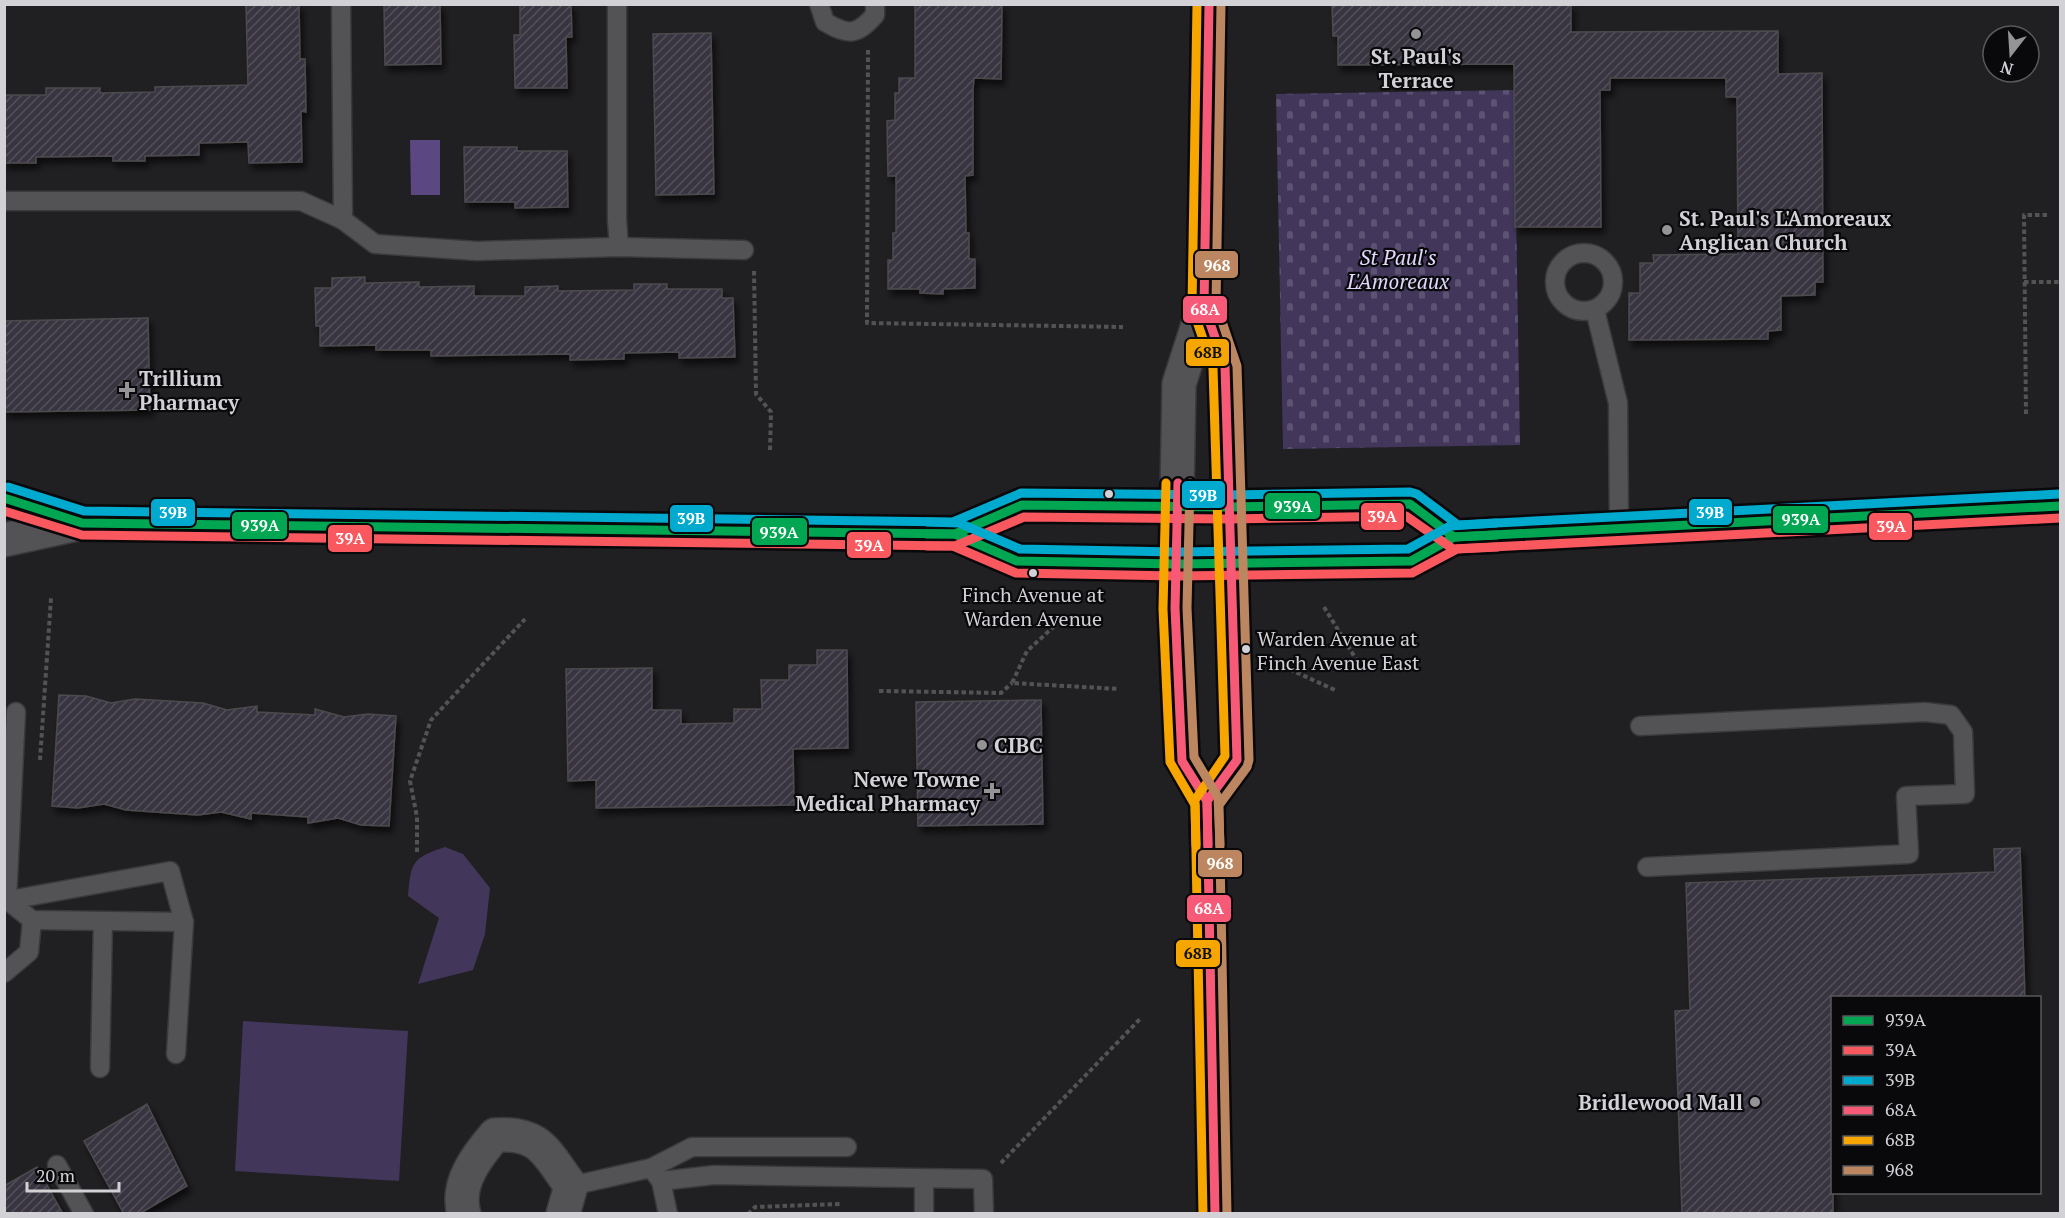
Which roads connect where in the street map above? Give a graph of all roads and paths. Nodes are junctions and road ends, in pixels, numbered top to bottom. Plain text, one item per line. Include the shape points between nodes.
1 (341, 4) edge
2 (617, 4) edge
3 (819, 4) edge
4 (875, 4) edge
5 (1209, 4) edge
6 (868, 47) dead end
7 (4, 201) edge
8 (2050, 214) dead end
9 (343, 220) junction
10 (619, 247) junction
11 (744, 250) joint
12 (2024, 282) junction
13 (2061, 282) edge
14 (1204, 306) junction
15 (1594, 310) dead end
16 (1124, 327) dead end
17 (2026, 414) dead end
18 (770, 450) dead end
19 (4, 498) edge
20 (1179, 507) junction
21 (1228, 507) junction
22 (2061, 507) edge
23 (82, 523) junction
24 (1619, 528) junction
25 (955, 534) junction
26 (1454, 537) junction
27 (4, 540) edge
28 (1178, 564) junction
29 (1229, 564) junction
30 (51, 598) dead end
31 (1324, 607) dead end
32 (525, 619) dead end
33 (1060, 621) dead end
34 (1276, 663) dead end
35 (1359, 664) dead end
36 (1012, 683) junction
37 (1119, 689) dead end
38 (879, 691) dead end
39 (1337, 691) dead end
40 (16, 712) dead end
41 (1641, 726) dead end
42 (38, 767) dead end
43 (1207, 801) junction
44 (417, 852) dead end
45 (1647, 867) dead end
46 (6, 901) edge
47 (32, 920) junction
48 (103, 921) junction
49 (184, 922) junction
50 (4, 973) edge
51 (1140, 1019) dead end
52 (176, 1054) dead end
53 (100, 1068) dead end
54 (847, 1147) dead end
55 (57, 1165) dead end
56 (656, 1174) junction
57 (924, 1179) junction
58 (983, 1179) junction
59 (567, 1200) edge
60 (844, 1204) dead end
61 (84, 1214) edge
62 (464, 1214) edge
63 (668, 1214) edge
64 (748, 1214) edge
65 (924, 1214) edge
66 (984, 1214) edge
67 (1215, 1214) edge

1 - 9 lane
2 - 10 lane
3 - 4 lane via 825,22 842,32 862,29 875,15
5 - 14 main road
6 - 16 path via 867,324
7 - 9 lane via 301,201
8 - 12 path via 2024,215
9 - 10 lane via 375,244 477,251
10 - 11 lane
11 - 18 path via 755,273 756,394 771,412
12 - 13 path
12 - 17 path
14 - 20 main road via 1179,384
14 - 21 main road via 1225,366
15 - 24 lane via 1618,403
19 - 23 main road
20 - 21 main road
20 - 25 main road via 1022,505
20 - 28 main road
21 - 26 main road via 1410,504
21 - 29 main road
22 - 24 main road
23 - 25 main road
23 - 27 main road
24 - 26 main road
25 - 28 main road via 1017,561
26 - 29 main road via 1411,561
28 - 29 main road
28 - 43 main road via 1175,608 1182,760
29 - 43 main road via 1238,760
30 - 42 path
31 - 35 path
32 - 44 path via 431,720 410,781 417,817
33 - 36 path via 1027,651
34 - 39 path
36 - 37 path
36 - 38 path via 1000,693
40 - 46 lane
41 - 45 lane via 1925,712 1951,715 1963,732 1965,794 1906,796 1909,854
43 - 67 main road
46 - 47 lane
46 - 49 lane via 170,871
47 - 48 lane
47 - 50 lane via 29,952
48 - 49 lane
48 - 53 lane
49 - 52 lane
51 - 58 path
54 - 56 lane via 692,1147
55 - 61 lane
56 - 57 lane
56 - 59 lane
56 - 63 lane
57 - 58 lane
57 - 65 lane
58 - 66 lane
59 - 62 main road via 537,1142 516,1133 495,1135 471,1163 461,1204
60 - 64 path via 755,1207

